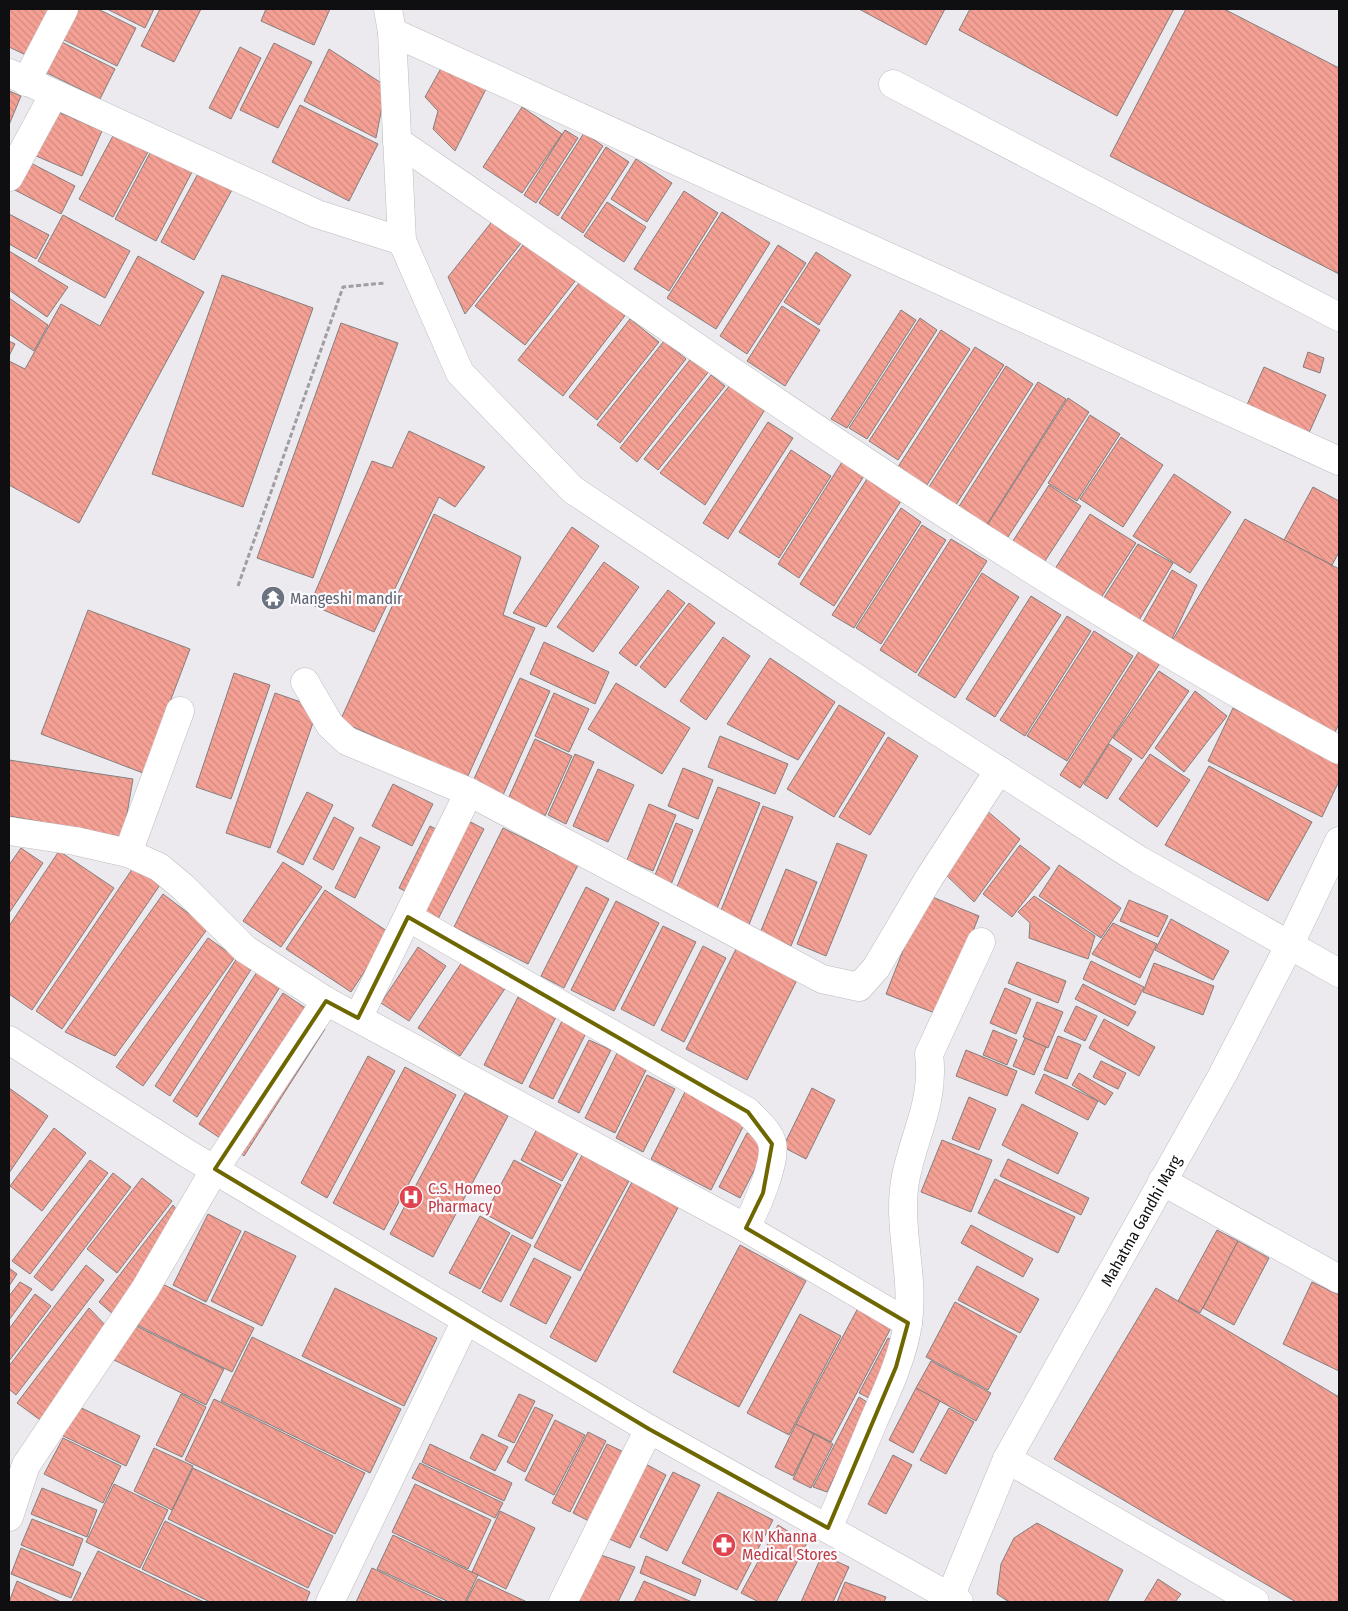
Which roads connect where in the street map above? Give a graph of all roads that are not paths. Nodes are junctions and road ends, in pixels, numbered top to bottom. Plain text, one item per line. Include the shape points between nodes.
1 (64, 9) edge
2 (390, 20) edge
3 (17, 77) edge
4 (893, 84) dead end
5 (54, 94) junction
6 (397, 141) junction
7 (9, 177) edge
8 (402, 242) junction
9 (1339, 317) edge
10 (1339, 461) edge
11 (306, 682) dead end
12 (180, 711) dead end
13 (1339, 750) edge
14 (999, 770) junction
15 (469, 792) junction
16 (9, 831) edge
17 (1339, 842) edge
18 (128, 853) junction
19 (408, 917) junction
20 (981, 942) dead end
21 (1289, 946) junction
22 (1339, 973) edge
23 (326, 1000) junction
24 (358, 1018) junction
25 (9, 1040) edge
26 (214, 1169) junction
27 (1162, 1181) junction
28 (746, 1228) junction
29 (1339, 1279) edge
30 (466, 1320) junction
31 (908, 1323) junction
32 (649, 1429) junction
33 (1007, 1459) junction
34 (17, 1461) edge
35 (9, 1517) edge
36 (828, 1528) junction
37 (952, 1600) edge
38 (330, 1602) edge
39 (563, 1602) edge
40 (1255, 1602) edge

1 - 3 street
2 - 6 street
2 - 10 street
3 - 5 street
4 - 9 street
5 - 7 street
5 - 8 street via 316,214
6 - 8 street
6 - 13 street via 955,522 1155,646
8 - 14 street via 460,373 573,490
11 - 15 street via 330,726 347,741
12 - 18 street
14 - 15 street via 928,878 876,968 859,988 822,979
14 - 21 street via 1139,860
15 - 19 street
16 - 18 street
17 - 21 street, Mahatma Gandhi Marg
18 - 23 street via 159,867 245,949
19 - 24 street
19 - 28 street via 748,1112 767,1132 772,1144 763,1193
20 - 31 street via 929,1054 932,1074 928,1103 906,1176 903,1221 909,1275
21 - 22 street
21 - 27 street, Mahatma Gandhi Marg via 1223,1074
23 - 24 street
23 - 26 street
24 - 28 street
25 - 26 street
26 - 30 street
26 - 34 street via 145,1289
27 - 29 street
27 - 33 street, Mahatma Gandhi Marg
28 - 31 street
30 - 32 street
30 - 38 street
31 - 36 street via 896,1367
32 - 36 street
32 - 39 street
33 - 37 street, Mahatma Gandhi Marg
33 - 40 street
34 - 35 street
36 - 37 street

